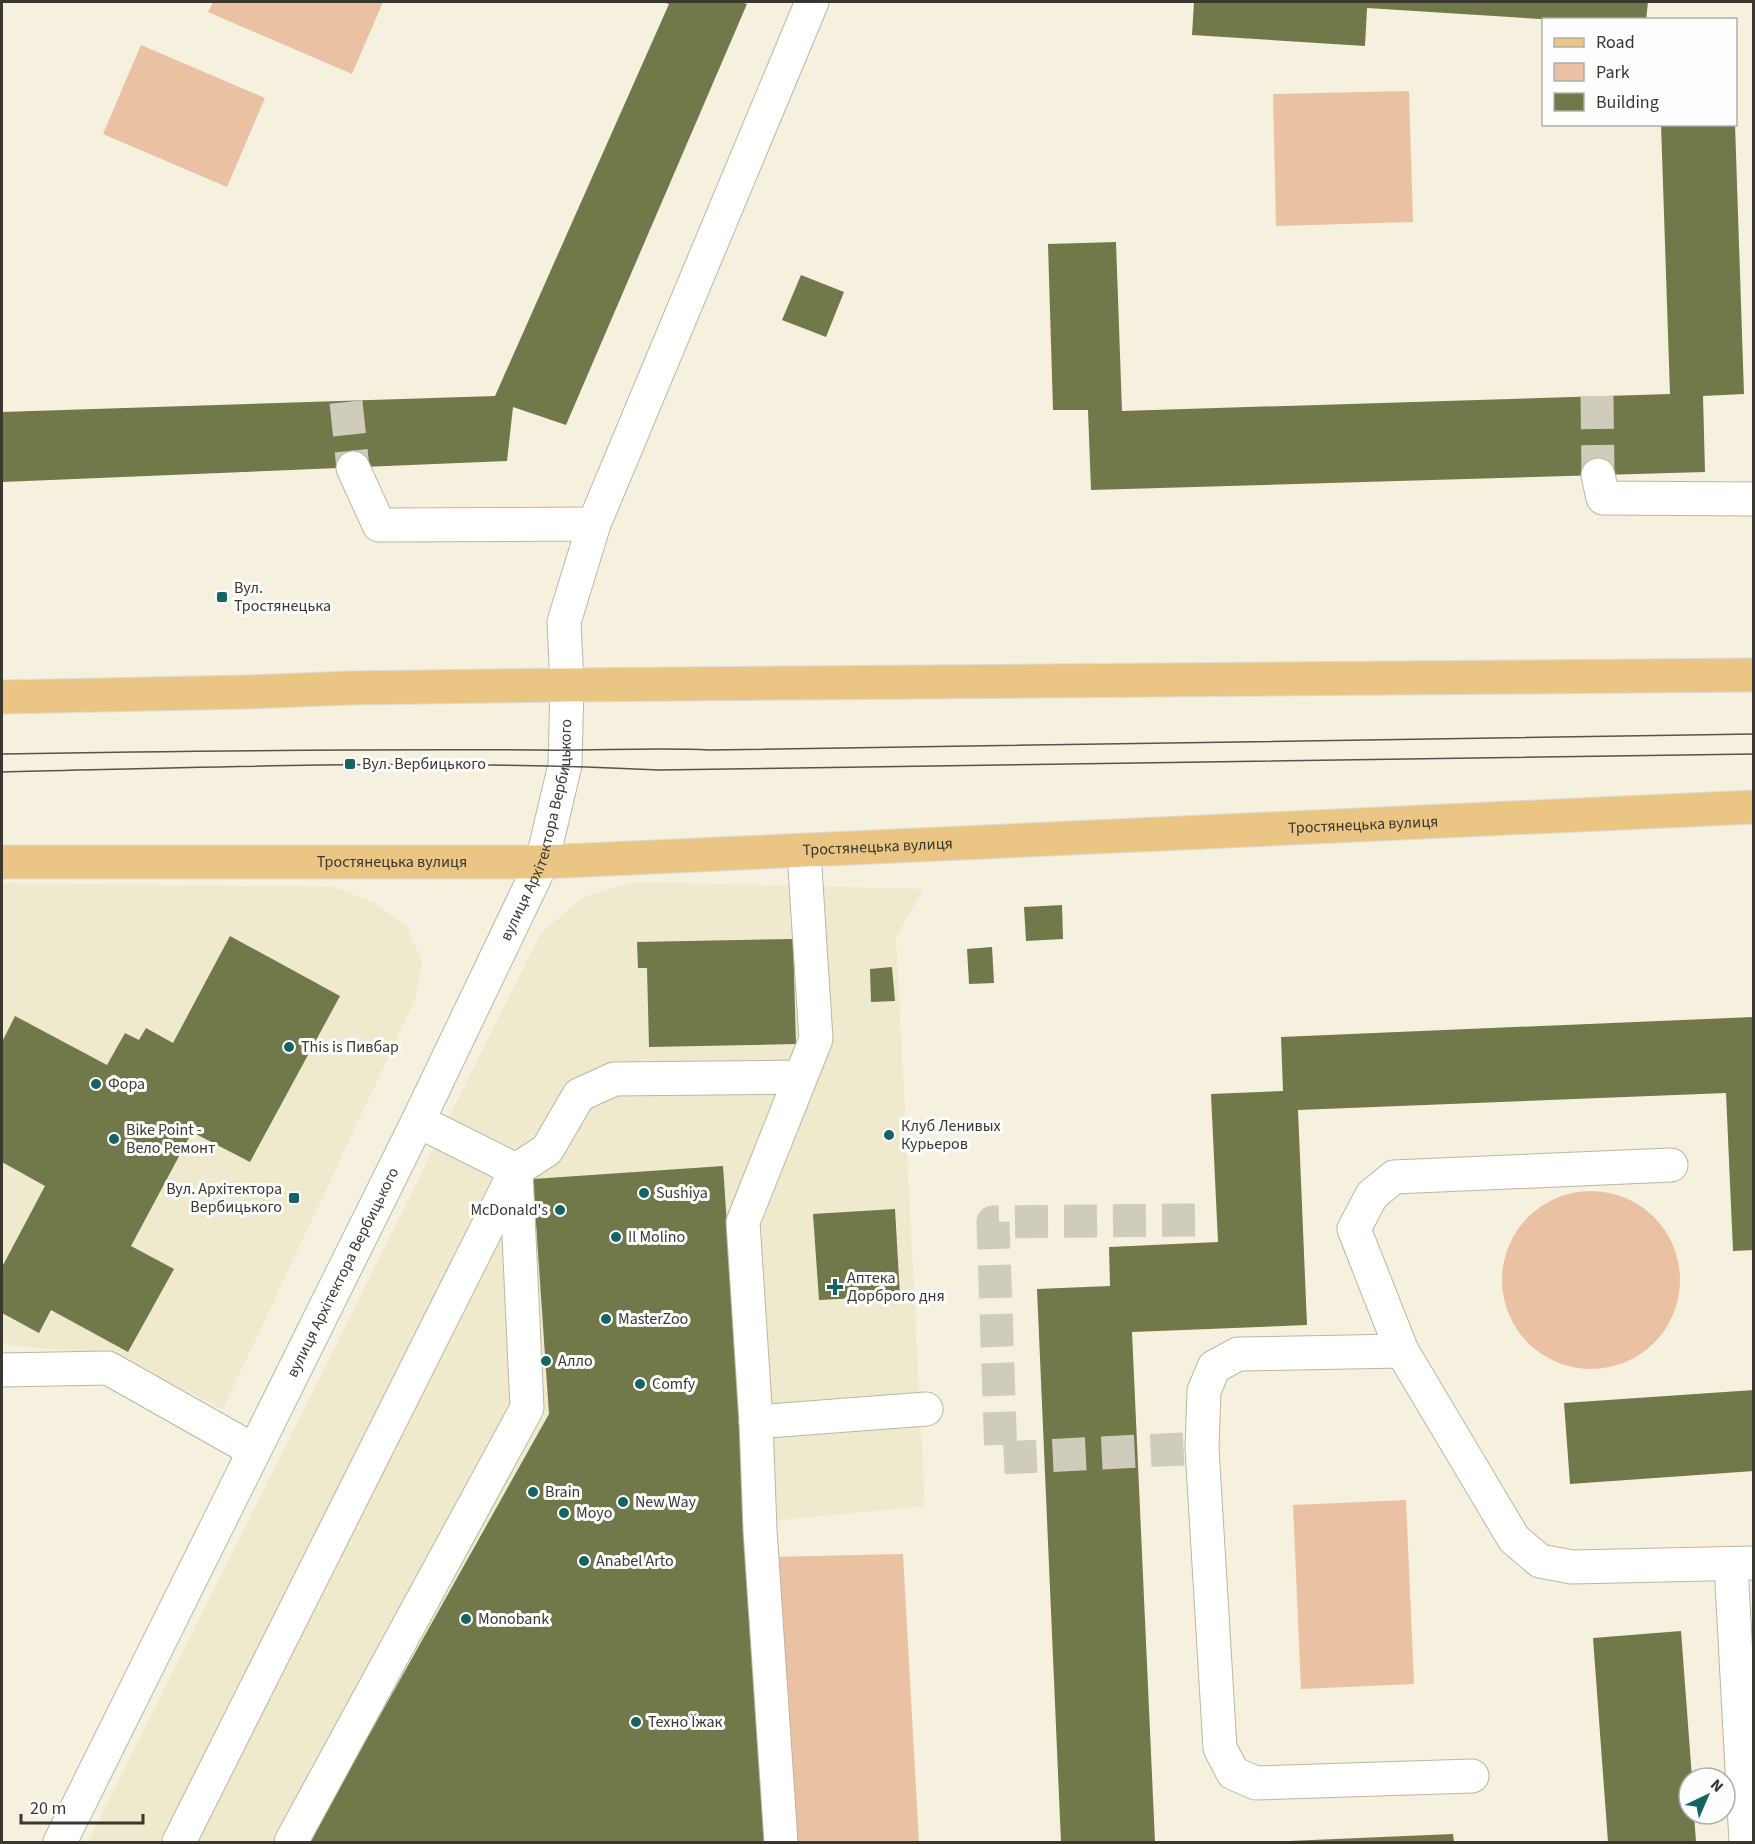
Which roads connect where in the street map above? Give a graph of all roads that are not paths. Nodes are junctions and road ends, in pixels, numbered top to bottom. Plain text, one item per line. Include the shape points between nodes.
1 (812, 2) edge
2 (352, 468) tunnel mouth
3 (1598, 475) tunnel mouth
4 (1754, 499) edge
5 (594, 524) junction
6 (1754, 675) edge
7 (567, 685) junction
8 (2, 697) edge
9 (1754, 807) edge
10 (804, 852) junction
11 (2, 862) edge
12 (542, 862) junction
13 (800, 1077) junction
14 (418, 1121) junction
15 (1671, 1165) dead end
16 (516, 1170) junction
17 (1402, 1351) junction
18 (2, 1370) edge
19 (926, 1409) dead end
20 (756, 1422) junction
21 (253, 1450) junction
22 (1742, 1564) edge
23 (1472, 1776) dead end
24 (60, 1842) edge
25 (179, 1842) edge
26 (291, 1842) edge
27 (781, 1842) edge
28 (1746, 1842) edge

1 - 5 street, вулиця Архітектора Вербицького
2 - 5 street via 379,525
3 - 4 street via 1604,498
5 - 7 street, вулиця Архітектора Вербицького via 564,622
6 - 7 main road
7 - 8 main road
7 - 12 street, вулиця Архітектора Вербицького via 565,765
9 - 10 main road, Тростянецька вулиця
10 - 12 main road, Тростянецька вулиця
10 - 13 street via 816,1039
11 - 12 main road, Тростянецька вулиця
12 - 14 street, вулиця Архітектора Вербицького
13 - 16 street via 614,1079 579,1095 548,1150
13 - 20 street via 743,1222
14 - 16 street
14 - 21 street, вулиця Архітектора Вербицького
15 - 17 street via 1394,1177 1372,1195 1354,1229
16 - 25 street
16 - 26 street via 527,1408
17 - 22 street via 1514,1539 1540,1561 1572,1567
17 - 23 street via 1238,1354 1214,1367 1204,1391 1202,1448 1220,1748 1233,1773 1256,1783
18 - 21 street via 108,1368
19 - 20 street
20 - 27 street
21 - 24 street, вулиця Архітектора Вербицького
22 - 28 street

